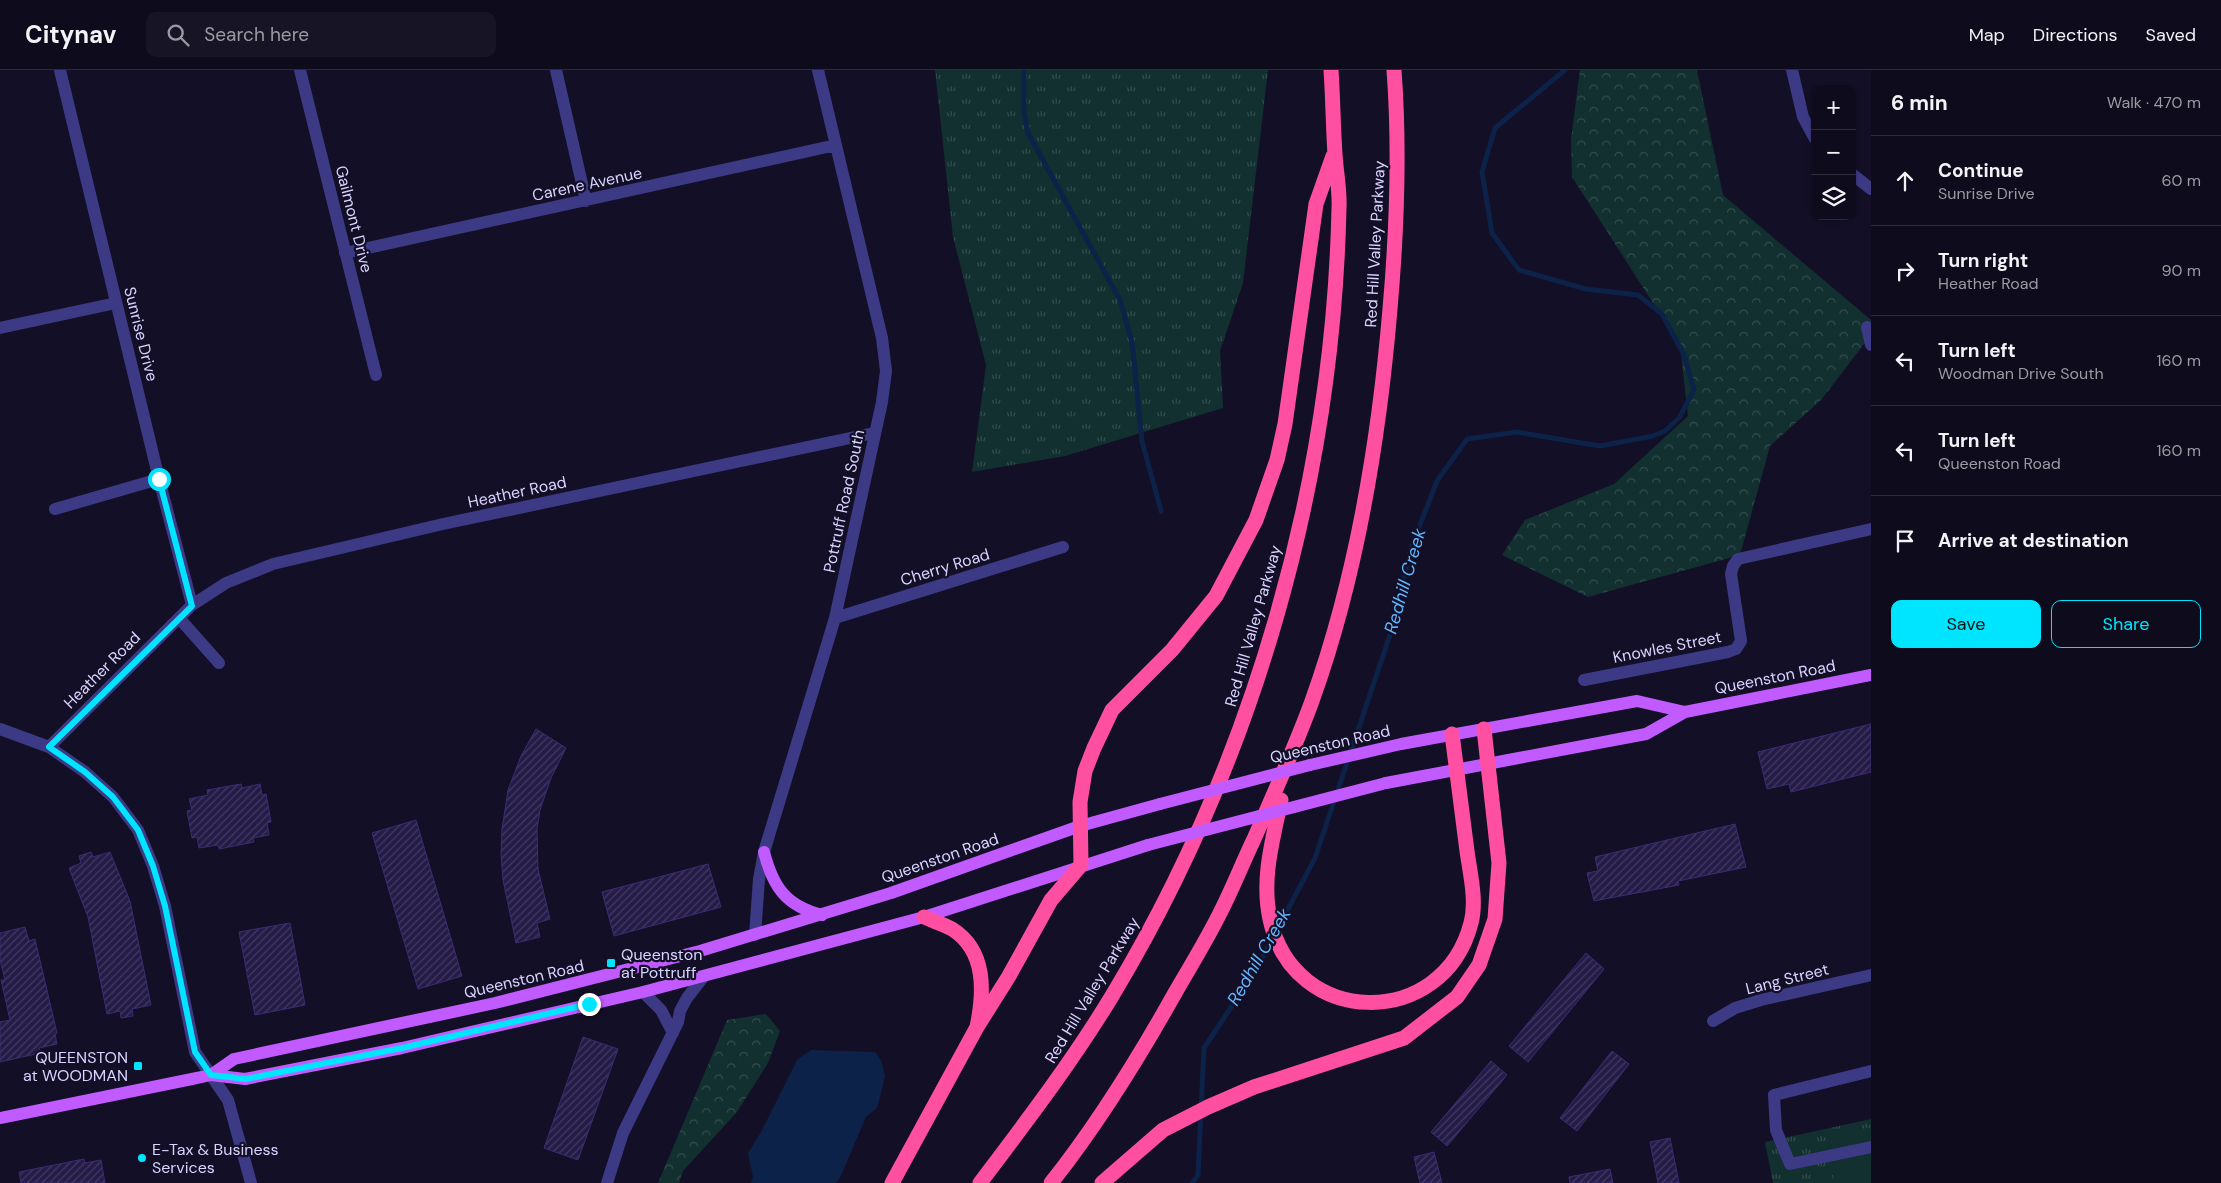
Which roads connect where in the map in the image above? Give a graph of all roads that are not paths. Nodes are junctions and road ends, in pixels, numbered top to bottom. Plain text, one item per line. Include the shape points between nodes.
1 (60, 70) edge
2 (300, 70) edge
3 (556, 70) edge
4 (818, 70) edge
5 (1332, 70) edge
6 (1394, 70) edge
7 (1792, 70) edge
8 (1811, 132) edge
9 (836, 145) junction
10 (1335, 152) junction
11 (1853, 175) edge
12 (1871, 189) edge
13 (586, 201) junction
14 (345, 253) junction
15 (116, 302) junction
16 (1867, 327) dead end
17 (0, 328) edge
18 (1871, 345) edge
19 (376, 375) dead end
20 (874, 433) junction
21 (159, 479) junction
22 (55, 509) dead end
23 (1871, 529) edge
24 (1064, 547) dead end
25 (192, 606) junction
26 (179, 618) junction
27 (835, 618) junction
28 (219, 663) dead end
29 (1871, 675) edge
30 (1584, 680) dead end
31 (1685, 712) junction
32 (0, 729) edge
33 (1484, 729) junction
34 (1452, 734) junction
35 (49, 747) junction
36 (1289, 761) junction
37 (1489, 765) junction
38 (1456, 770) junction
39 (1080, 826) junction
40 (764, 852) junction
41 (1081, 865) junction
42 (822, 915) junction
43 (924, 917) junction
44 (755, 935) junction
45 (1871, 975) edge
46 (704, 976) junction
47 (643, 992) junction
48 (1714, 1021) dead end
49 (977, 1027) junction
50 (673, 1033) junction
51 (1871, 1071) edge
52 (211, 1075) junction
53 (0, 1118) edge
54 (1871, 1147) edge
55 (251, 1183) edge
56 (607, 1183) edge
57 (892, 1183) edge
58 (980, 1183) edge
59 (1051, 1183) edge
60 (1102, 1183) edge

1 - 15 street, Sunrise Drive
2 - 14 street, Gailmont Drive
3 - 13 street
4 - 9 street, Pottruff Road South
5 - 10 highway, Red Hill Valley Parkway
6 - 36 highway, Red Hill Valley Parkway via 1398,170 1396,243 1384,382 1373,459 1337,616 1313,698
7 - 8 street via 1803,117
9 - 13 street, Carene Avenue
9 - 20 street, Pottruff Road South via 882,338 886,370
10 - 39 highway via 1316,204 1281,442 1256,520 1216,596 1193,628 1112,710 1085,771
10 - 58 highway, Red Hill Valley Parkway via 1339,205 1328,373 1315,453 1289,571 1256,688 1216,787 1157,916 1112,996 1062,1074
11 - 12 street
13 - 14 street, Carene Avenue
14 - 19 street, Gailmont Drive
15 - 17 street
15 - 21 street, Sunrise Drive
16 - 18 street
20 - 25 street, Heather Road via 452,522 273,564 226,583
20 - 27 street, Pottruff Road South
21 - 22 street
21 - 25 street, Sunrise Drive
23 - 30 street, Knowles Street via 1738,559 1731,574 1741,641 1736,649
24 - 27 street, Cherry Road
25 - 26 street, Heather Road
26 - 28 street
26 - 35 street, Heather Road
27 - 40 street, Pottruff Road South
29 - 31 main road, Queenston Road
31 - 33 main road, Queenston Road via 1638,700
31 - 37 main road, Queenston Road via 1646,734
32 - 35 street
33 - 34 main road, Queenston Road
33 - 37 highway
34 - 38 highway
34 - 39 main road, Queenston Road, bridge via 1310,765
35 - 52 street via 113,797 138,830 165,906 195,1052
36 - 38 highway via 1266,876 1267,903 1276,941 1294,968 1318,987 1337,998 1373,1003 1411,995 1445,972 1461,949 1472,922 1471,881
36 - 59 highway, Red Hill Valley Parkway via 1214,924 1148,1040 1081,1145
37 - 38 main road, Queenston Road
37 - 60 highway via 1499,863 1495,919 1479,965 1457,997 1404,1038 1254,1087 1162,1130
38 - 41 main road, Queenston Road, bridge via 1386,783
39 - 41 highway
39 - 42 main road, Queenston Road
40 - 42 main road via 772,877 792,904
40 - 44 street, Pottruff Road South
41 - 43 main road, Queenston Road
41 - 49 highway via 1051,900
42 - 44 main road, Queenston Road
43 - 46 main road, Queenston Road
43 - 49 highway via 953,930 975,954 982,984
44 - 52 main road, Queenston Road via 495,1003 234,1059
45 - 48 street, Lang Street via 1761,1000 1736,1008
46 - 47 main road, Queenston Road
46 - 50 street via 680,1010
47 - 50 street via 661,1010
47 - 52 main road, Queenston Road via 402,1048 246,1079
49 - 57 highway
50 - 56 street via 623,1133
51 - 54 street via 1774,1095 1776,1130 1790,1164
52 - 53 main road, Queenston Road
52 - 55 street via 228,1100

